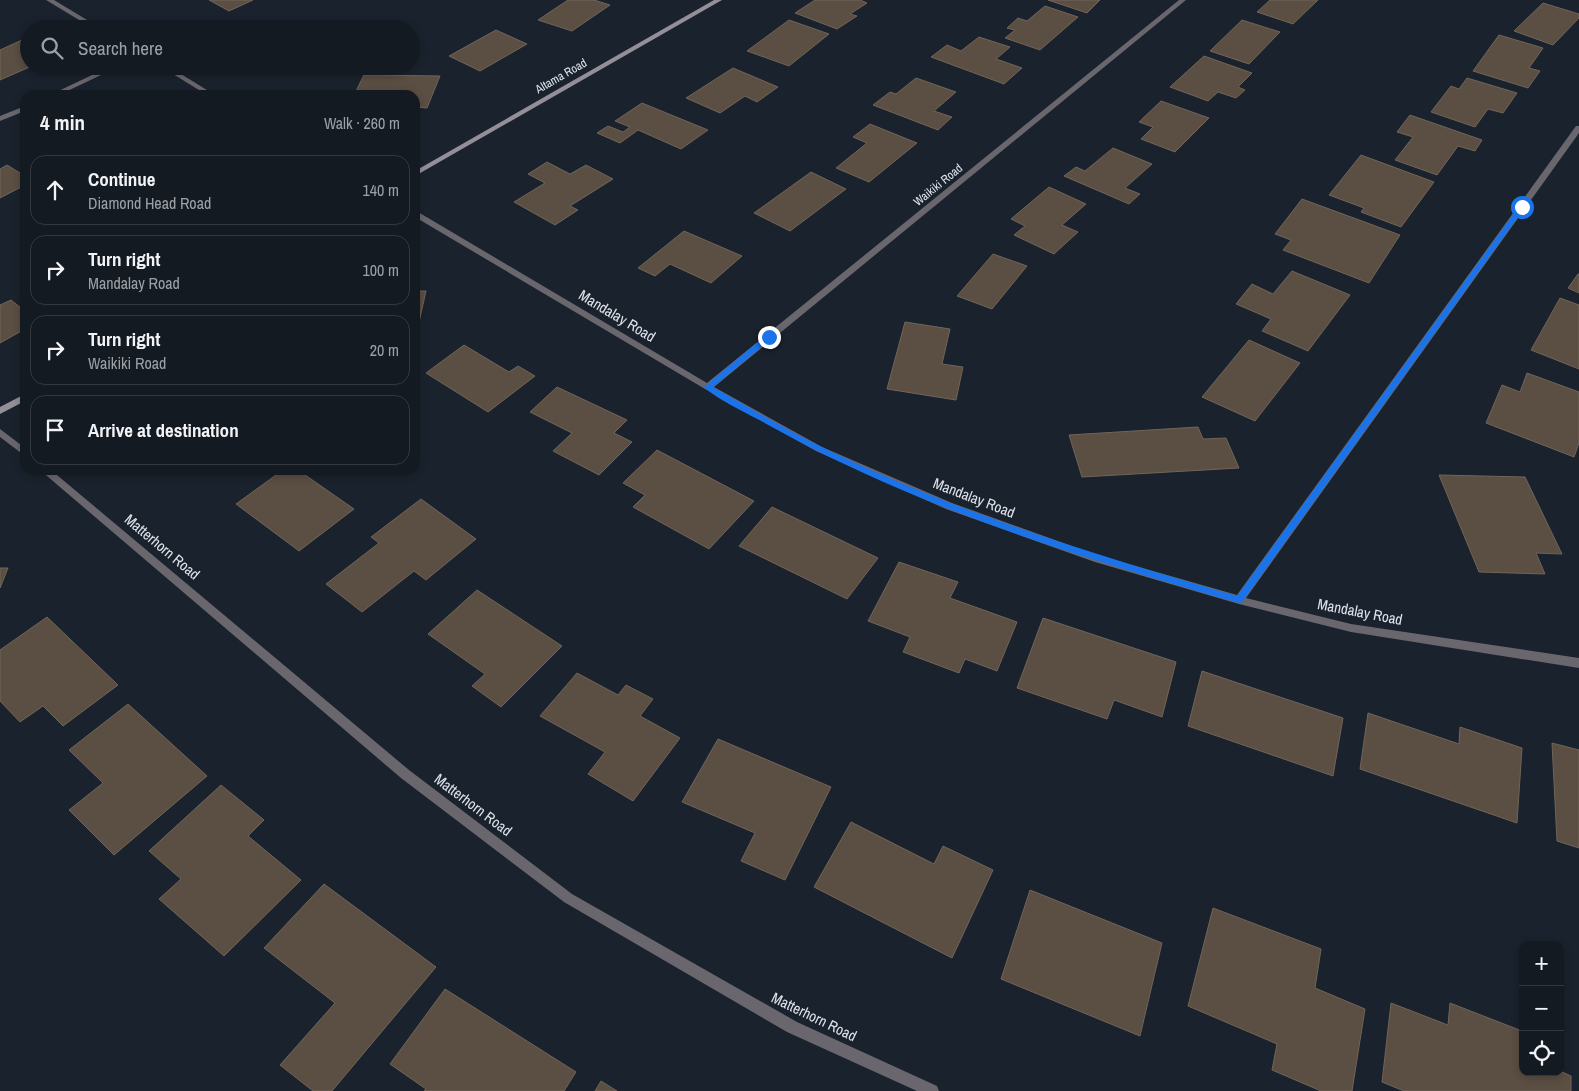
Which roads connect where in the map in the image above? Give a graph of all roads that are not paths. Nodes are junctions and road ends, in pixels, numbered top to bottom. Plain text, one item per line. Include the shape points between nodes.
1 (49, 0) edge
2 (719, 0) edge
3 (1183, 0) edge
4 (83, 20) edge
5 (97, 75) edge
6 (178, 75) edge
7 (64, 90) edge
8 (204, 90) edge
9 (20, 110) edge
10 (0, 119) edge
11 (1579, 128) edge
12 (420, 171) edge
13 (420, 217) edge
14 (708, 387) junction
15 (20, 400) edge
16 (0, 411) edge
17 (0, 432) edge
18 (20, 449) edge
19 (51, 475) edge
20 (1239, 600) junction
21 (1579, 663) edge
22 (932, 1091) edge

1 - 4 street
2 - 12 street, Altama Road
3 - 14 street, Waikiki Road
5 - 7 street
6 - 8 street
9 - 10 street
11 - 20 street
13 - 14 street, Mandalay Road
14 - 20 street, Mandalay Road via 818,449 949,506 1094,558
15 - 16 street
17 - 18 street
19 - 22 street, Matterhorn Road via 405,774 568,898 792,1027
20 - 21 street, Mandalay Road via 1350,628

